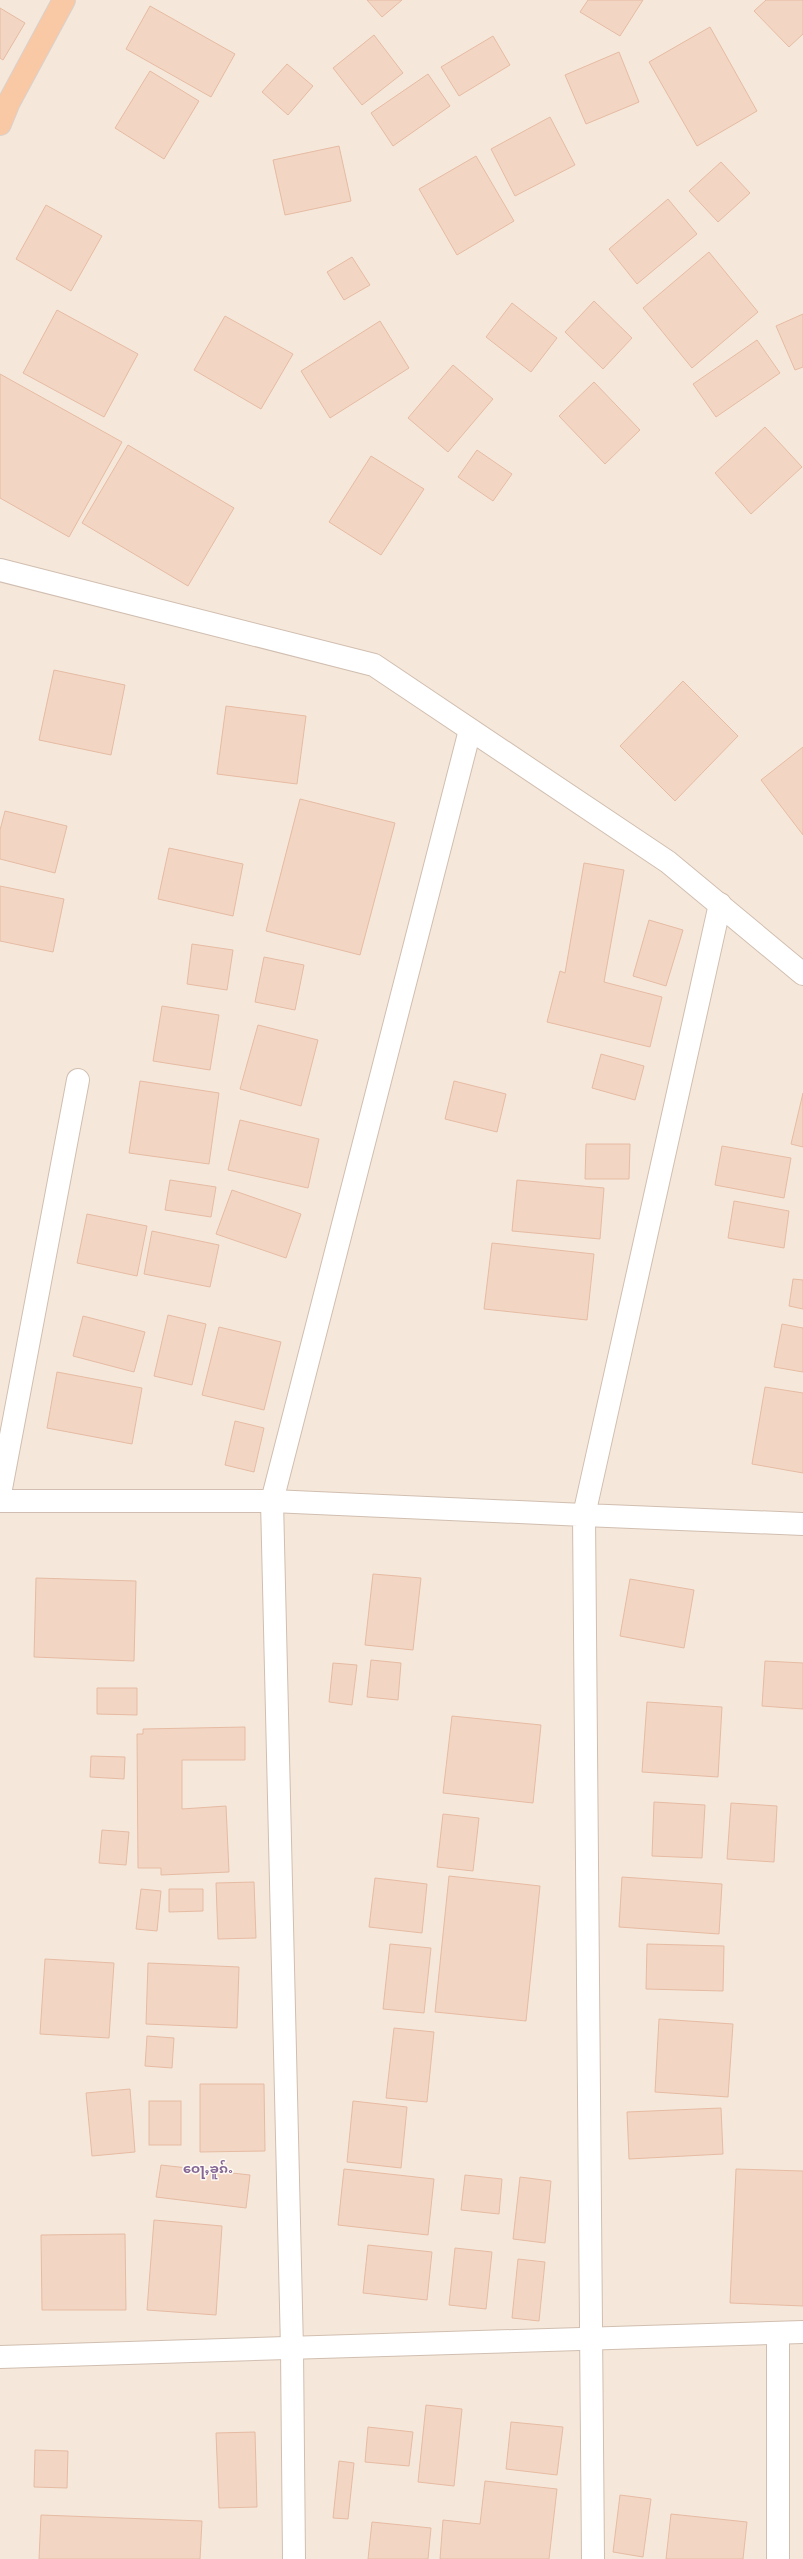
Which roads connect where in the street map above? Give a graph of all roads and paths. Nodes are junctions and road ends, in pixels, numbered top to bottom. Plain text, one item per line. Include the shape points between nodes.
1 (64, 0) edge
2 (0, 124) edge
3 (0, 570) edge
4 (470, 730) junction
5 (720, 904) junction
6 (803, 974) edge
7 (78, 1080) dead end
8 (0, 1494) edge
9 (272, 1501) junction
10 (0, 1502) edge
11 (584, 1515) junction
12 (803, 1524) edge
13 (803, 2332) edge
14 (778, 2333) junction
15 (590, 2339) junction
16 (292, 2349) junction
17 (0, 2357) edge
18 (294, 2559) edge
19 (593, 2559) edge
20 (778, 2559) edge

1 - 2 highway via 9,102
3 - 4 street via 374,665
4 - 5 street via 668,862
4 - 9 street
5 - 6 street
5 - 11 street
7 - 8 street
9 - 10 street
9 - 11 street
9 - 16 street
11 - 12 street
11 - 15 street
13 - 14 street
14 - 15 street
14 - 20 street
15 - 16 street
15 - 19 street
16 - 17 street
16 - 18 street

